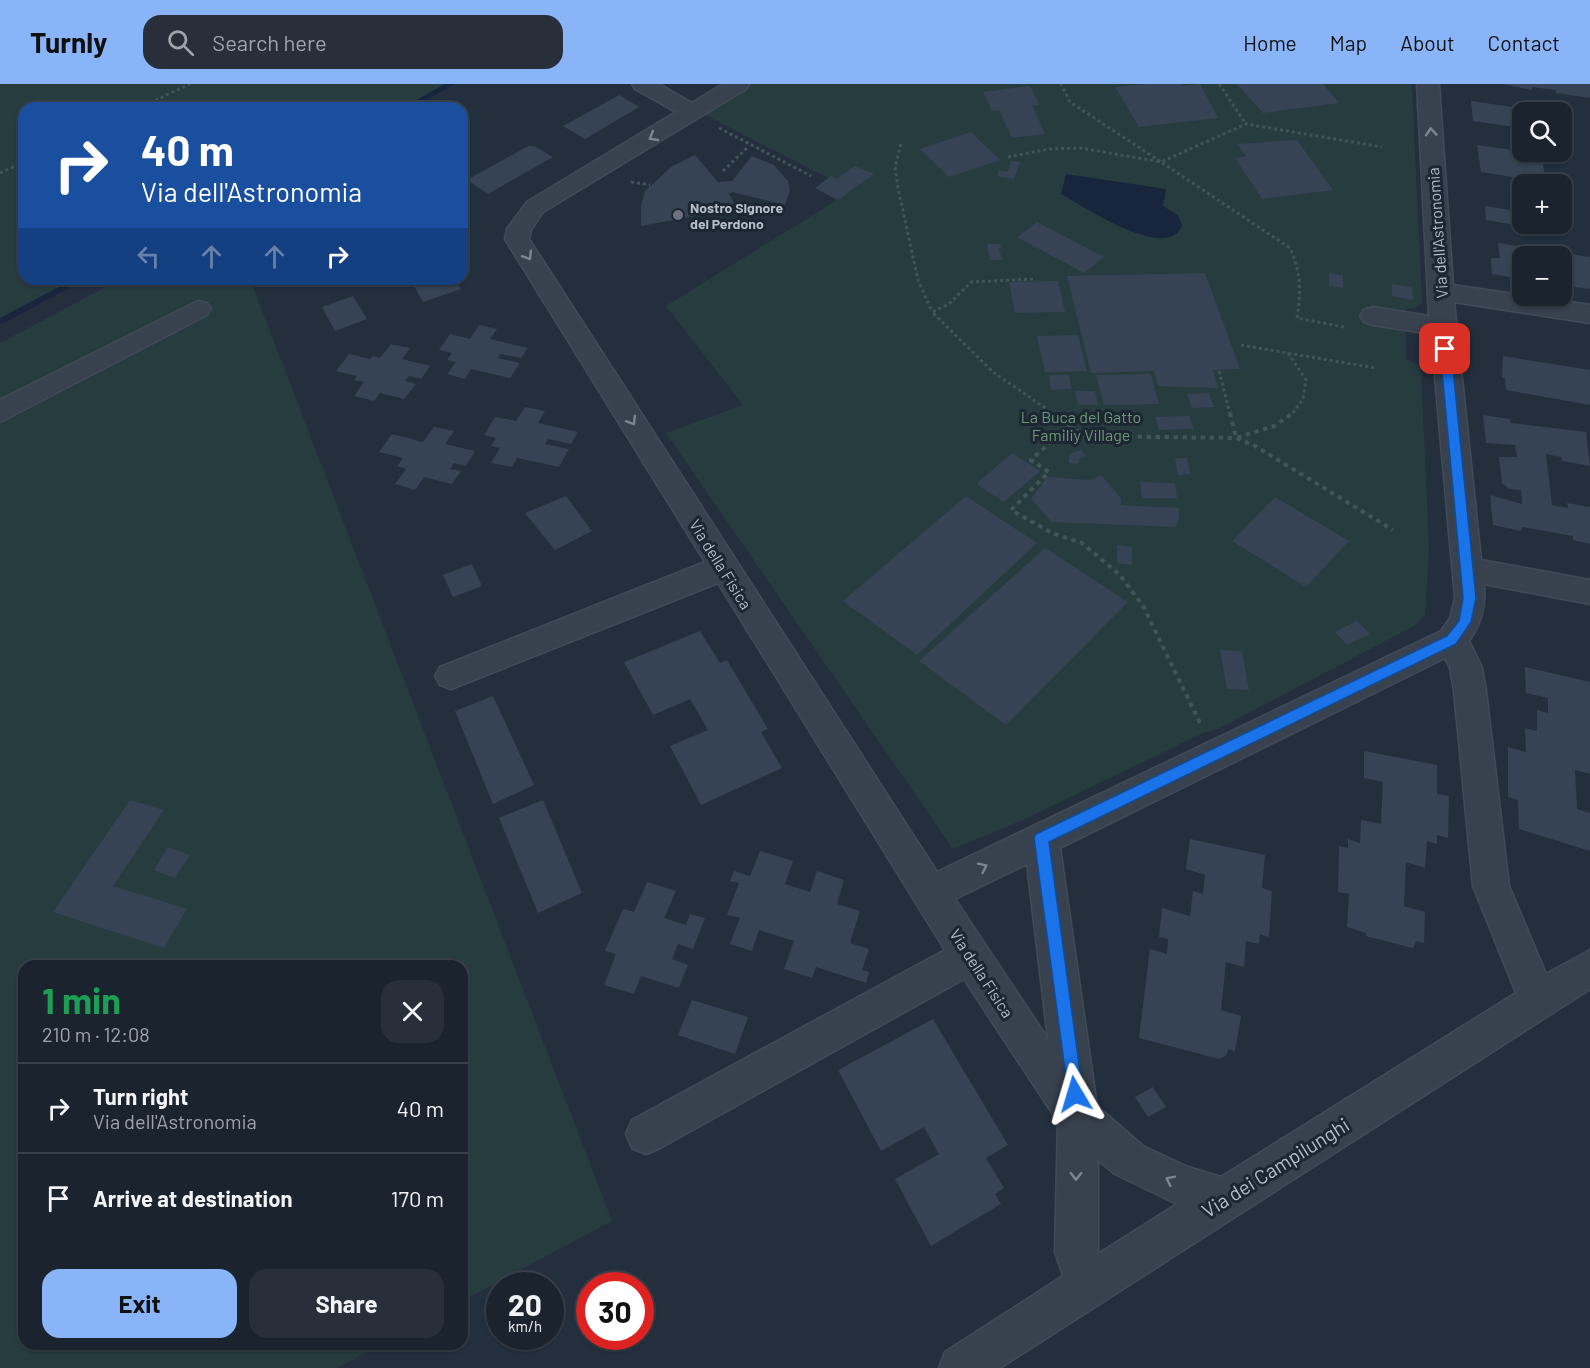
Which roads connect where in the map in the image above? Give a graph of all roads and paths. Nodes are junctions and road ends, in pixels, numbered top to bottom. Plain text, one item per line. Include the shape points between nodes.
1 (190, 84) edge
2 (643, 84) edge
3 (738, 84) edge
4 (1060, 84) edge
5 (1219, 84) edge
6 (1428, 84) edge
7 (152, 102) edge
8 (692, 112) junction
9 (1246, 124) junction
10 (901, 144) dead end
11 (749, 146) junction
12 (1382, 147) dead end
13 (1008, 157) dead end
14 (1161, 162) junction
15 (18, 165) edge
16 (723, 171) dead end
17 (0, 173) edge
18 (811, 176) dead end
19 (1033, 279) dead end
20 (1441, 292) junction
21 (198, 309) dead end
22 (932, 312) junction
23 (1590, 314) edge
24 (1363, 322) joint
25 (1443, 327) junction
26 (1240, 345) dead end
27 (1288, 353) junction
28 (1375, 368) dead end
29 (1219, 371) dead end
30 (0, 412) edge
31 (1069, 425) junction
32 (1236, 438) junction
33 (1393, 530) dead end
34 (723, 568) junction
35 (1467, 569) junction
36 (1590, 592) edge
37 (1452, 640) junction
38 (451, 676) dead end
39 (1216, 753) junction
40 (1041, 838) junction
41 (931, 893) junction
42 (970, 956) junction
43 (1590, 968) edge
44 (1538, 1000) junction
45 (1078, 1117) junction
46 (646, 1134) dead end
47 (1225, 1199) junction
48 (1087, 1285) junction
49 (961, 1368) edge

1 - 7 path
2 - 8 street
3 - 8 street, Via della Fisica
4 - 14 path via 1070,102
5 - 9 path
20 -> 6 street, Via dell'Astronomia
8 - 11 path
8 -> 34 street, Via della Fisica via 535,207 519,229 517,239
9 - 12 path
9 - 14 path
10 - 22 path via 895,167 898,188 918,280
11 - 16 path
11 - 18 path
13 - 14 path via 1044,147 1092,149
14 - 24 path via 1290,248 1302,289 1297,318
15 - 17 path
19 - 22 path via 971,282 949,304
20 - 23 street
20 - 25 street, Via dell'Astronomia
21 - 30 street
22 - 31 path via 993,372
24 - 25 street
25 - 35 street, Via dell'Astronomia
26 - 27 path
27 - 28 path
27 - 32 path via 1306,380 1295,411 1261,434
29 - 32 path
31 - 32 path via 1085,436
31 - 39 path via 1031,460 1049,472 1011,510 1052,533 1082,543 1120,575 1143,606
32 - 33 path
34 - 38 street
34 - 41 street, Via della Fisica
35 - 36 street
35 - 37 street, Via dell'Astronomia via 1470,598 1465,622
37 - 39 street
37 - 44 street via 1466,668 1470,691 1491,886
39 - 40 street
41 -> 40 street
40 - 45 street
41 - 42 street, Via della Fisica
42 - 45 street, Via della Fisica
42 - 46 street
43 - 44 street, Via dei Campilunghi
44 - 47 street, Via dei Campilunghi
47 -> 45 street, Via della Fisica via 1182,1186 1129,1160
45 -> 48 street via 1076,1252
47 - 48 street, Via dei Campilunghi
48 - 49 street, Via dei Campilunghi

